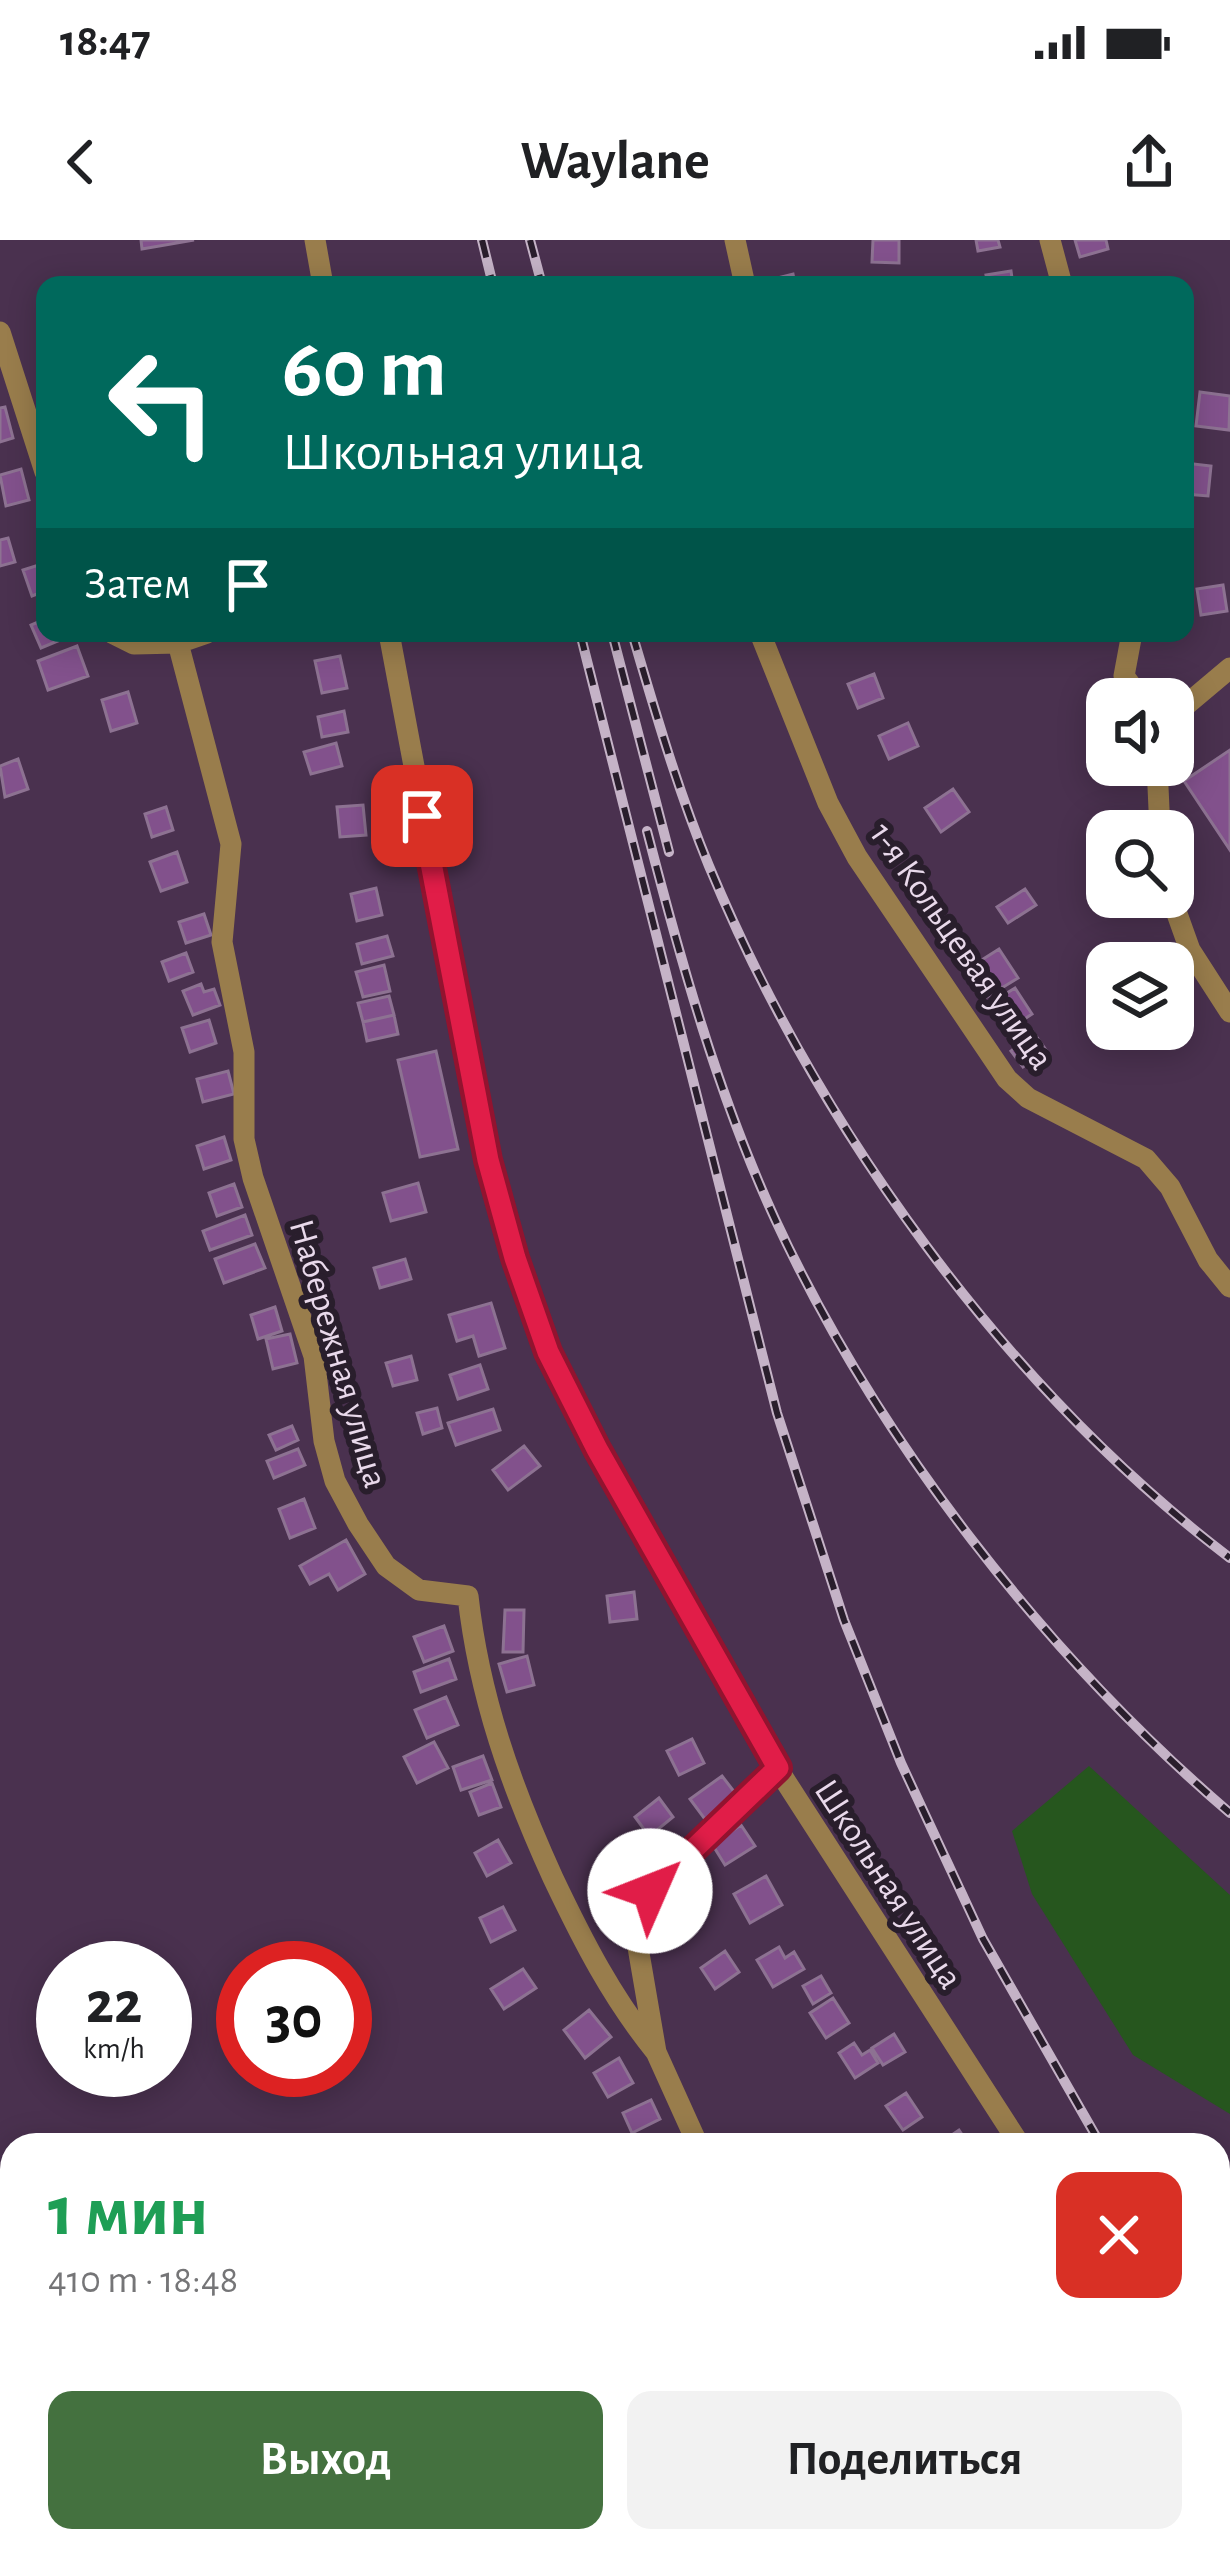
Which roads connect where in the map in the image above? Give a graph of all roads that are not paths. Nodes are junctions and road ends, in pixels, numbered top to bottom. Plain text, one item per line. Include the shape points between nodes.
1 (315, 240) edge
2 (735, 240) edge
3 (1050, 240) edge
4 (321, 276) edge
5 (743, 276) edge
6 (1060, 276) edge
7 (0, 332) edge
8 (36, 444) edge
9 (130, 642) edge
10 (181, 642) edge
11 (391, 642) edge
12 (764, 642) edge
13 (1130, 642) edge
14 (178, 643) junction
15 (1230, 668) edge
16 (1126, 678) edge
17 (1194, 698) edge
18 (1179, 918) edge
19 (1230, 1012) edge
20 (1230, 1287) edge
21 (778, 1768) junction
22 (656, 2052) junction
23 (693, 2133) edge
24 (1012, 2133) edge

1 - 4 street
2 - 5 street
3 - 6 street
7 - 8 street
9 - 14 street
10 - 14 street
11 - 21 street, Школьная улица via 488,1160 515,1258 548,1352 597,1449
12 - 20 street, 1-я Кольцевая улица via 857,857 1007,1079 1146,1159
13 - 16 street
14 - 22 street, Набережная улица via 231,844 222,942 244,1052 244,1139 314,1356 335,1480 386,1566 419,1590 468,1596 480,1679 526,1819 595,1966
15 - 17 street
18 - 19 street
21 - 22 street, Набережная улица via 640,1908 634,1924
21 - 24 street, Школьная улица
22 - 23 street, Набережная улица

